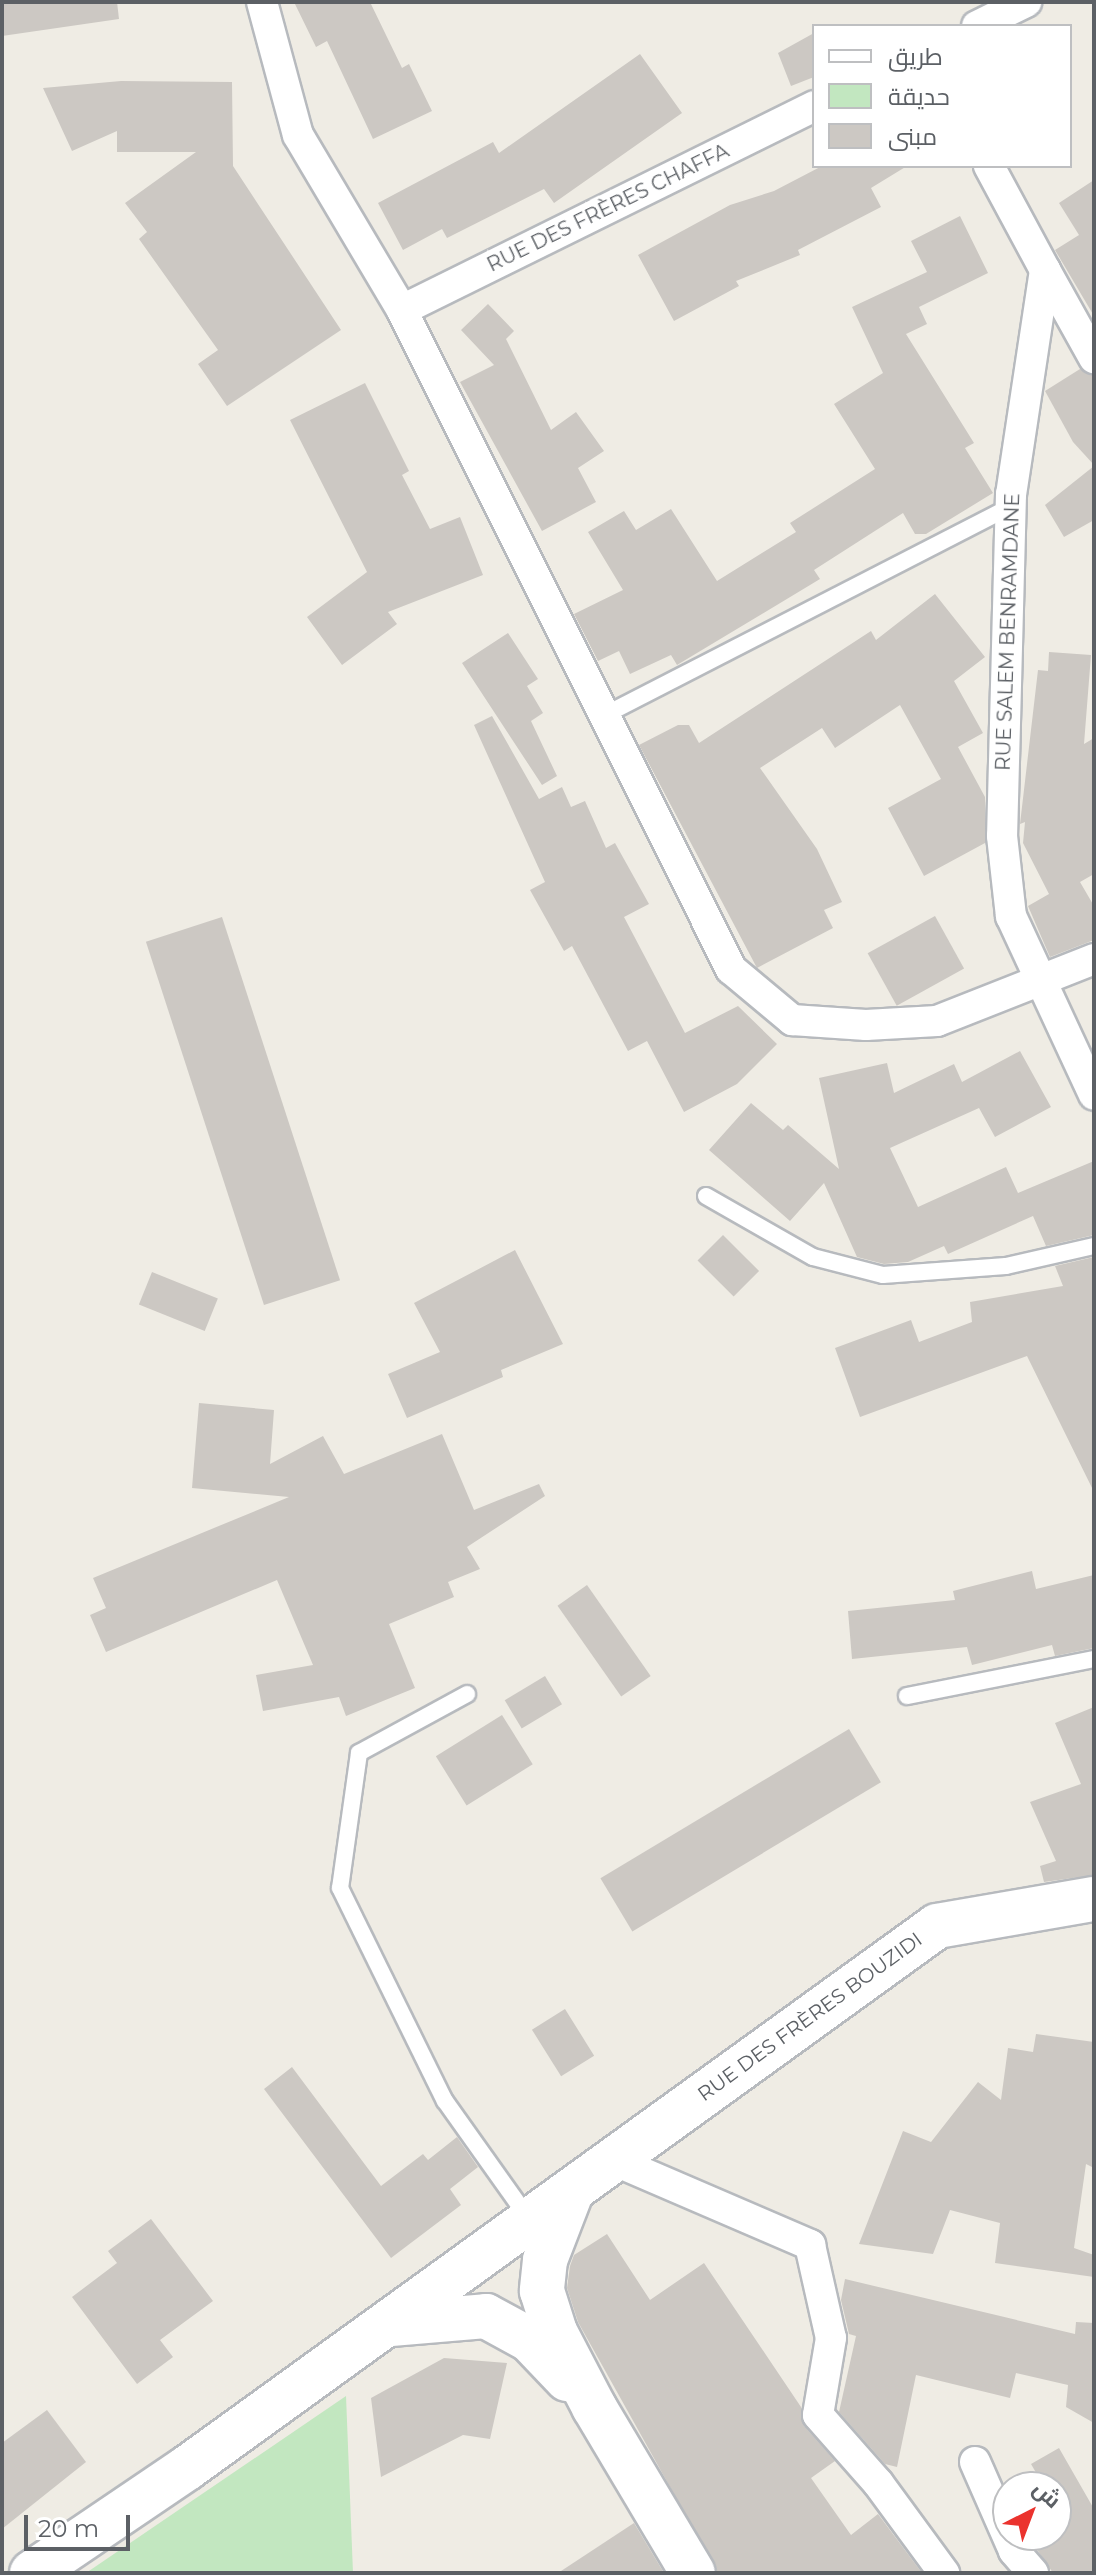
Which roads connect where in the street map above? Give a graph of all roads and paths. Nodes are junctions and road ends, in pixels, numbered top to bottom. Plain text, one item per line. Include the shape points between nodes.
1 (262, 2) edge
2 (1026, 2) edge
3 (981, 24) edge
4 (812, 107) edge
5 (990, 168) edge
6 (1045, 270) junction
7 (402, 310) junction
8 (1094, 358) edge
9 (1010, 507) junction
10 (603, 716) junction
11 (1094, 959) edge
12 (1041, 982) junction
13 (1094, 1095) edge
14 (706, 1196) dead end
15 (1094, 1246) edge
16 (1094, 1659) edge
17 (467, 1694) dead end
18 (907, 1696) dead end
19 (1094, 1899) edge
20 (593, 2174) junction
21 (530, 2220) junction
22 (384, 2325) junction
23 (594, 2407) junction
24 (975, 2462) dead end
25 (32, 2573) edge
26 (693, 2573) edge
27 (944, 2573) edge
28 (1033, 2573) edge

1 - 7 street via 298,135
2 - 3 street
4 - 7 street, RUE DES FRÈRES CHAFFA
5 - 6 street
6 - 8 street
6 - 9 street, RUE SALEM BENRAMDANE
7 - 10 street
9 - 10 lane
9 - 12 street, RUE SALEM BENRAMDANE via 1002,836 1011,916
10 - 12 street via 731,969 792,1020 866,1025 937,1021
11 - 12 street
12 - 13 street, RUE SALEM BENRAMDANE
14 - 15 lane via 813,1257 883,1275 1006,1266
16 - 18 lane
17 - 21 lane via 359,1753 340,1888 445,2101
19 - 20 main road, RUE DES FRÈRES BOUZIDI via 937,1926
20 - 21 main road, RUE DES FRÈRES BOUZIDI
20 - 23 main road via 545,2260 542,2291 555,2332
20 - 27 street via 810,2245 831,2338 818,2415 878,2483
21 - 22 main road, RUE DES FRÈRES BOUZIDI
22 - 23 main road via 486,2316 530,2340
22 - 25 main road, RUE DES FRÈRES BOUZIDI
23 - 26 main road
24 - 28 street via 1014,2551

